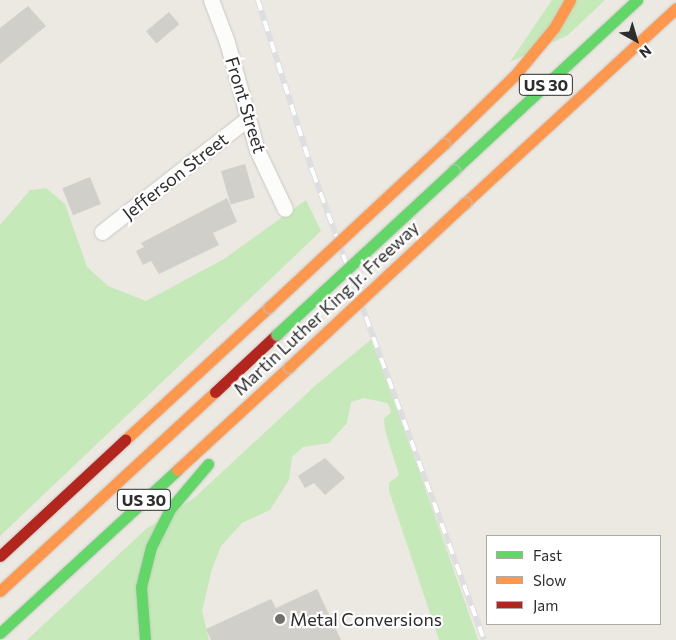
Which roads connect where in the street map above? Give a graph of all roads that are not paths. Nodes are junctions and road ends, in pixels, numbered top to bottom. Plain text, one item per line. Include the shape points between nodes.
1 (210, 0) edge
2 (570, 0) edge
3 (638, 0) edge
4 (675, 10) edge
5 (246, 120) junction
6 (519, 153) junction
7 (482, 204) dead end
8 (286, 209) dead end
9 (102, 232) dead end
10 (219, 454) dead end
11 (0, 556) edge
12 (0, 590) edge
13 (0, 633) edge
14 (145, 640) edge

1 - 5 street, Front Street via 227,42
2 - 11 highway, bridge via 554,28 527,61 444,144
3 - 12 highway, Martin Luther King Jr. Freeway / US 30, bridge
4 - 6 highway, Martin Luther King Jr. Freeway / US 30
5 - 8 street, Front Street
5 - 9 street, Jefferson Street
6 - 7 highway
6 - 13 highway, Martin Luther King Jr. Freeway / US 30, bridge
10 - 14 highway via 183,490 152,547 142,587

